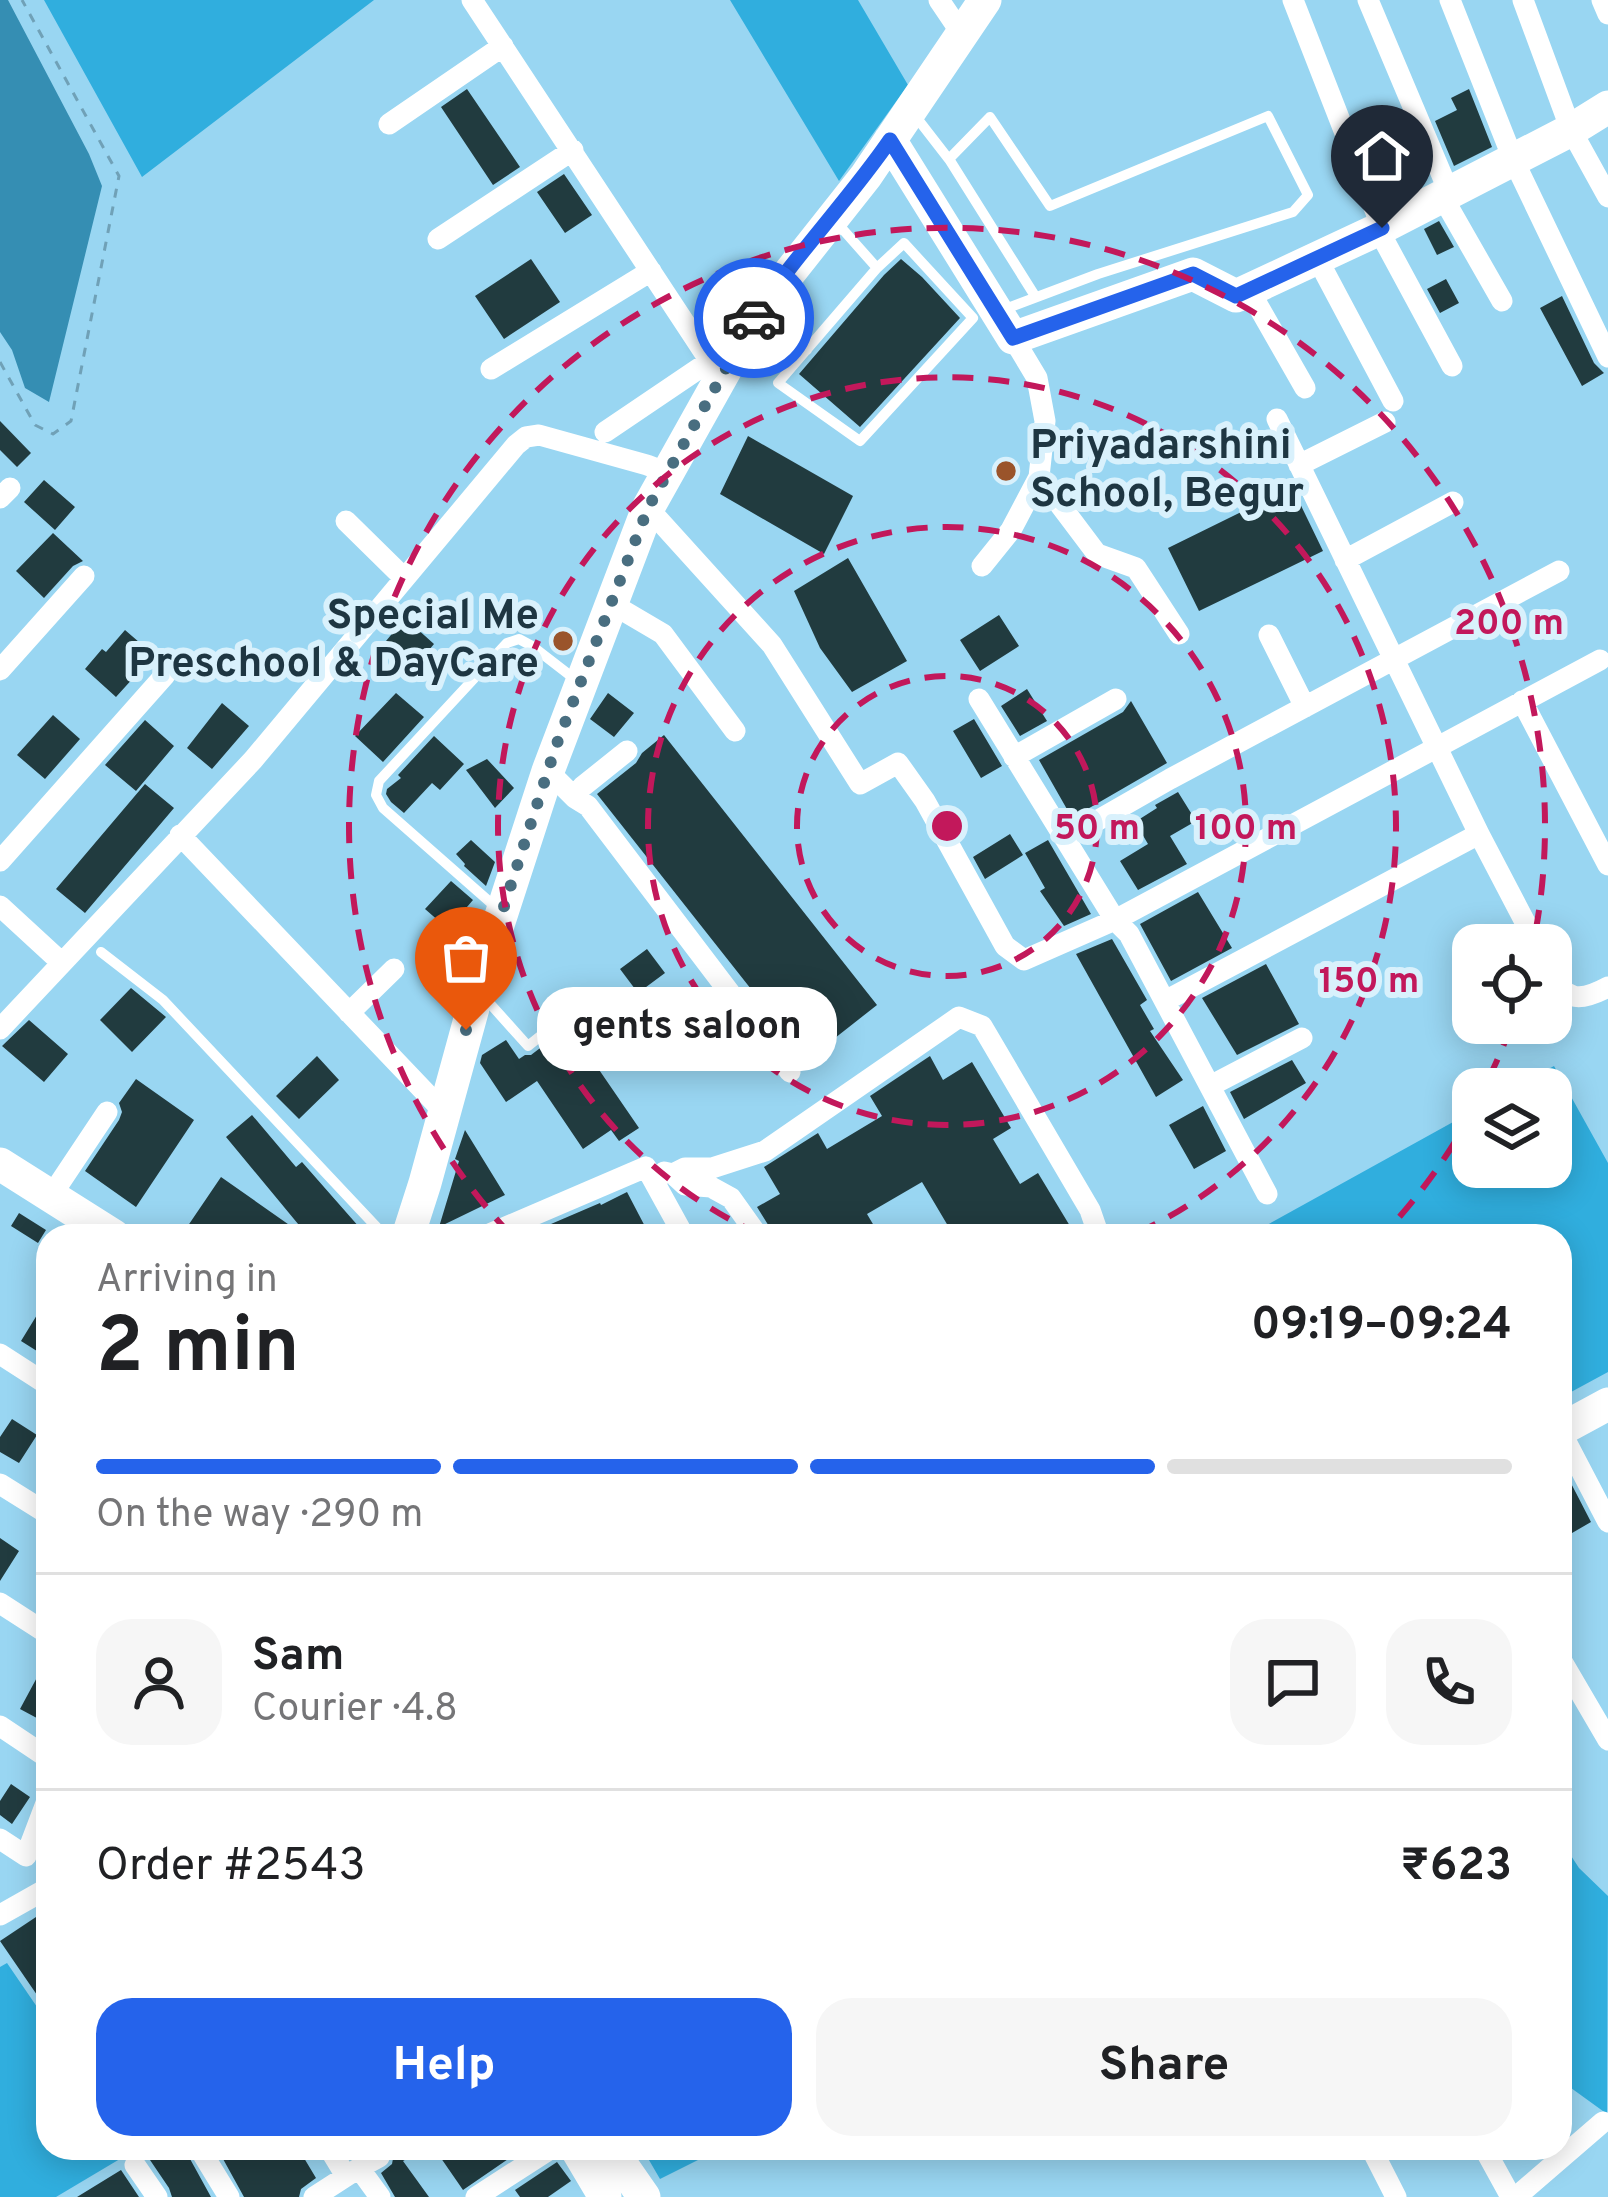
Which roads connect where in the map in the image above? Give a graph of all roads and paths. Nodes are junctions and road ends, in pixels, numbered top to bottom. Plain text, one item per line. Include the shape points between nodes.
1 (22, 0) edge
2 (472, 0) edge
3 (939, 0) edge
4 (985, 0) edge
5 (1292, 0) edge
6 (1368, 0) edge
7 (1450, 0) edge
8 (1523, 0) edge
9 (1602, 0) edge
10 (1608, 14) edge
11 (962, 34) junction
12 (503, 46) junction
13 (1608, 107) edge
14 (910, 110) junction
15 (389, 124) dead end
16 (1571, 130) junction
17 (890, 140) junction
18 (573, 150) junction
19 (1513, 159) junction
20 (951, 162) junction
21 (1445, 194) junction
22 (1608, 196) edge
23 (832, 217) junction
24 (1380, 229) junction
25 (438, 239) dead end
26 (1317, 258) junction
27 (877, 268) junction
28 (651, 272) junction
29 (1249, 290) junction
30 (1035, 296) junction
31 (1502, 301) dead end
32 (756, 315) junction
33 (1005, 326) junction
34 (807, 350) junction
35 (1608, 357) edge
36 (0, 362) edge
37 (1452, 366) dead end
38 (491, 369) dead end
39 (715, 370) junction
40 (1305, 388) dead end
41 (1276, 419) dead end
42 (605, 432) dead end
43 (1299, 464) junction
44 (668, 473) junction
45 (1039, 477) junction
46 (1453, 502) dead end
47 (648, 508) junction
48 (346, 521) dead end
49 (1345, 560) junction
50 (982, 566) dead end
51 (1559, 571) dead end
52 (83, 576) dead end
53 (404, 578) junction
54 (612, 604) junction
55 (1179, 634) dead end
56 (1269, 635) dead end
57 (1394, 660) junction
58 (1600, 660) dead end
59 (0, 670) edge
60 (165, 675) dead end
61 (581, 684) junction
62 (979, 699) dead end
63 (1117, 699) dead end
64 (1522, 701) junction
65 (1305, 707) junction
66 (735, 731) dead end
67 (1436, 747) junction
68 (627, 751) dead end
69 (1014, 757) junction
70 (550, 764) junction
71 (585, 796) junction
72 (1479, 834) junction
73 (180, 836) junction
74 (1065, 839) junction
75 (0, 861) edge
76 (1608, 865) edge
77 (0, 906) edge
78 (502, 912) junction
79 (1115, 920) junction
80 (1526, 924) edge
81 (101, 952) dead end
82 (62, 963) junction
83 (394, 969) dead end
84 (478, 990) junction
85 (1165, 1001) junction
86 (350, 1013) junction
87 (564, 1017) dead end
88 (0, 1029) edge
89 (1302, 1037) dead end
90 (790, 1072) dead end
91 (1210, 1086) junction
92 (107, 1112) dead end
93 (445, 1112) junction
94 (0, 1164) edge
95 (646, 1167) junction
96 (711, 1178) junction
97 (1267, 1194) dead end
98 (50, 1196) junction
99 (95, 1224) edge
100 (375, 1224) edge
101 (412, 1224) edge
102 (513, 1224) edge
103 (677, 1224) edge
104 (749, 1224) edge
105 (1095, 1224) edge
106 (0, 1354) edge
107 (36, 1377) edge
108 (1608, 1404) edge
109 (1572, 1424) edge
110 (1572, 1453) edge
111 (0, 1484) edge
112 (36, 1506) edge
113 (1608, 1522) edge
114 (0, 1603) edge
115 (36, 1626) edge
116 (1572, 1678) edge
117 (0, 1726) edge
118 (1608, 1739) edge
119 (36, 1750) edge
120 (36, 1830) edge
121 (0, 1839) edge
122 (36, 1899) edge
123 (0, 1915) edge
124 (1603, 2122) dead end
125 (1572, 2148) edge
126 (207, 2160) edge
127 (340, 2160) edge
128 (374, 2160) edge
129 (533, 2160) edge
130 (583, 2160) edge
131 (618, 2160) edge
132 (1376, 2160) edge
133 (1491, 2160) edge
134 (1557, 2160) edge
135 (135, 2165) dead end
136 (352, 2172) junction
137 (157, 2197) edge
138 (230, 2197) edge
139 (314, 2197) edge
140 (380, 2197) edge
141 (476, 2197) edge
142 (605, 2197) edge
143 (644, 2197) edge
144 (1396, 2197) edge
145 (1513, 2197) edge

1 - 36 path via 119,176 71,421 53,434 35,425
2 - 12 street
3 - 11 street
4 - 11 main road
5 - 24 street
6 - 21 street
7 - 19 street
8 - 16 street
9 - 10 street
11 - 14 main road
12 - 15 street
12 - 18 street
13 - 16 main road
14 - 17 main road
14 - 20 lane
16 - 19 main road
16 - 22 street
17 - 23 main road
17 - 33 main road
18 - 25 street
18 - 28 street
19 - 21 main road
19 - 35 street
20 - 30 lane
20 - 30 lane via 990,117 1050,206 1268,116 1308,195 1293,212
21 - 24 main road
21 - 31 street
23 - 27 lane
23 - 32 main road
24 - 26 main road
24 - 37 street
26 - 29 main road
26 - 43 street via 1389,412
27 - 34 lane
27 - 34 lane via 904,243 973,318 860,441 778,382
28 - 38 street
28 - 39 street
29 - 33 main road via 1236,296 1193,274
29 - 40 street
30 - 33 lane
32 - 34 lane
32 - 39 main road
33 - 45 street via 1037,378 1045,421
39 - 42 street
39 - 44 main road
41 - 43 street
43 - 49 street
44 - 47 main road
44 - 53 street via 526,436
45 - 50 street
45 - 55 street via 1097,554 1136,568
46 - 49 street
47 - 54 main road
47 - 79 street via 772,645 860,784 898,763 1005,946 1024,960
48 - 53 street
49 - 57 street
51 - 57 street
52 - 59 street
53 - 73 street
54 - 61 main road
54 - 66 street via 663,634
56 - 65 street
57 - 65 street
57 - 67 street
58 - 64 street
60 - 75 street
61 - 70 main road
61 - 78 lane via 532,646 507,643 379,781 383,808
62 - 69 street
63 - 69 street
64 - 67 street
64 - 76 street
65 - 74 street
67 - 72 street
67 - 79 street
68 - 71 street
69 - 74 street
70 - 71 street via 575,798
70 - 78 main road
71 - 90 street
72 - 80 street
72 - 85 street
73 - 82 street
73 - 86 street
74 - 79 street
77 - 82 street
78 - 84 main road
79 - 85 street
81 - 100 lane via 163,1000
82 - 88 street
83 - 86 street
84 - 87 lane via 528,1046
84 - 93 main road
85 - 91 street
86 - 93 street
89 - 91 street
91 - 97 street
92 - 98 street
93 - 101 main road
94 - 98 main road
95 - 96 street via 686,1185
95 - 102 street
95 - 103 street
96 - 104 street
96 - 105 street via 765,1151 959,1017 982,1026
98 - 99 main road
106 - 107 street
108 - 109 main road
110 - 113 street
111 - 112 street
114 - 115 street
116 - 118 street
117 - 119 street
120 - 121 street via 26,1856
122 - 123 street
124 - 125 street
126 - 138 street
127 - 136 street
128 - 136 street
129 - 141 street
130 - 142 main road
131 - 143 main road
132 - 144 street
133 - 145 street
134 - 145 street
135 - 137 street
136 - 139 street
136 - 140 street

